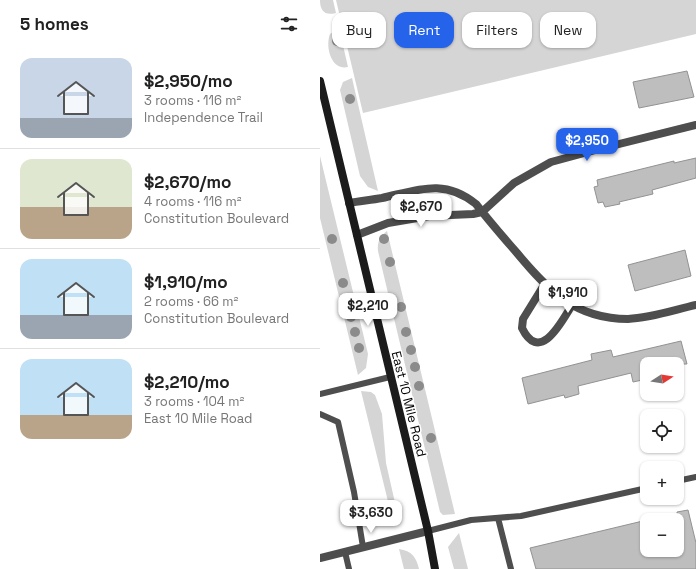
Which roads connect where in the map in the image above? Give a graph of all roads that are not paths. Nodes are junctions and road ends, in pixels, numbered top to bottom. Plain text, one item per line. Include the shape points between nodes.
1 (320, 81) edge
2 (696, 125) edge
3 (349, 203) junction
4 (482, 212) junction
5 (357, 235) junction
6 (544, 285) junction
7 (572, 305) junction
8 (696, 305) edge
9 (390, 377) junction
10 (320, 394) edge
11 (320, 414) edge
12 (696, 478) edge
13 (684, 480) edge
14 (640, 490) edge
15 (498, 518) junction
16 (428, 531) junction
17 (363, 547) junction
18 (345, 552) junction
19 (320, 558) edge
20 (349, 569) edge
21 (434, 569) edge
22 (511, 569) edge

1 - 3 main road, East 10 Mile Road
2 - 4 street via 551,162 514,183
3 - 4 street via 429,188 451,190 467,197
3 - 5 main road, East 10 Mile Road
4 - 5 street via 429,216 388,223
4 - 6 street
5 - 9 main road, East 10 Mile Road
6 - 7 street
6 - 7 street via 523,319 522,328 531,339 540,341 550,338
7 - 8 street via 593,314 627,319
9 - 10 lane
9 - 16 main road, East 10 Mile Road
11 - 17 lane via 338,422
12 - 13 lane
14 - 15 lane via 521,516
15 - 16 lane via 471,520
15 - 22 lane
16 - 17 street
16 - 21 main road, East 10 Mile Road
17 - 18 street
18 - 19 street
18 - 20 lane

